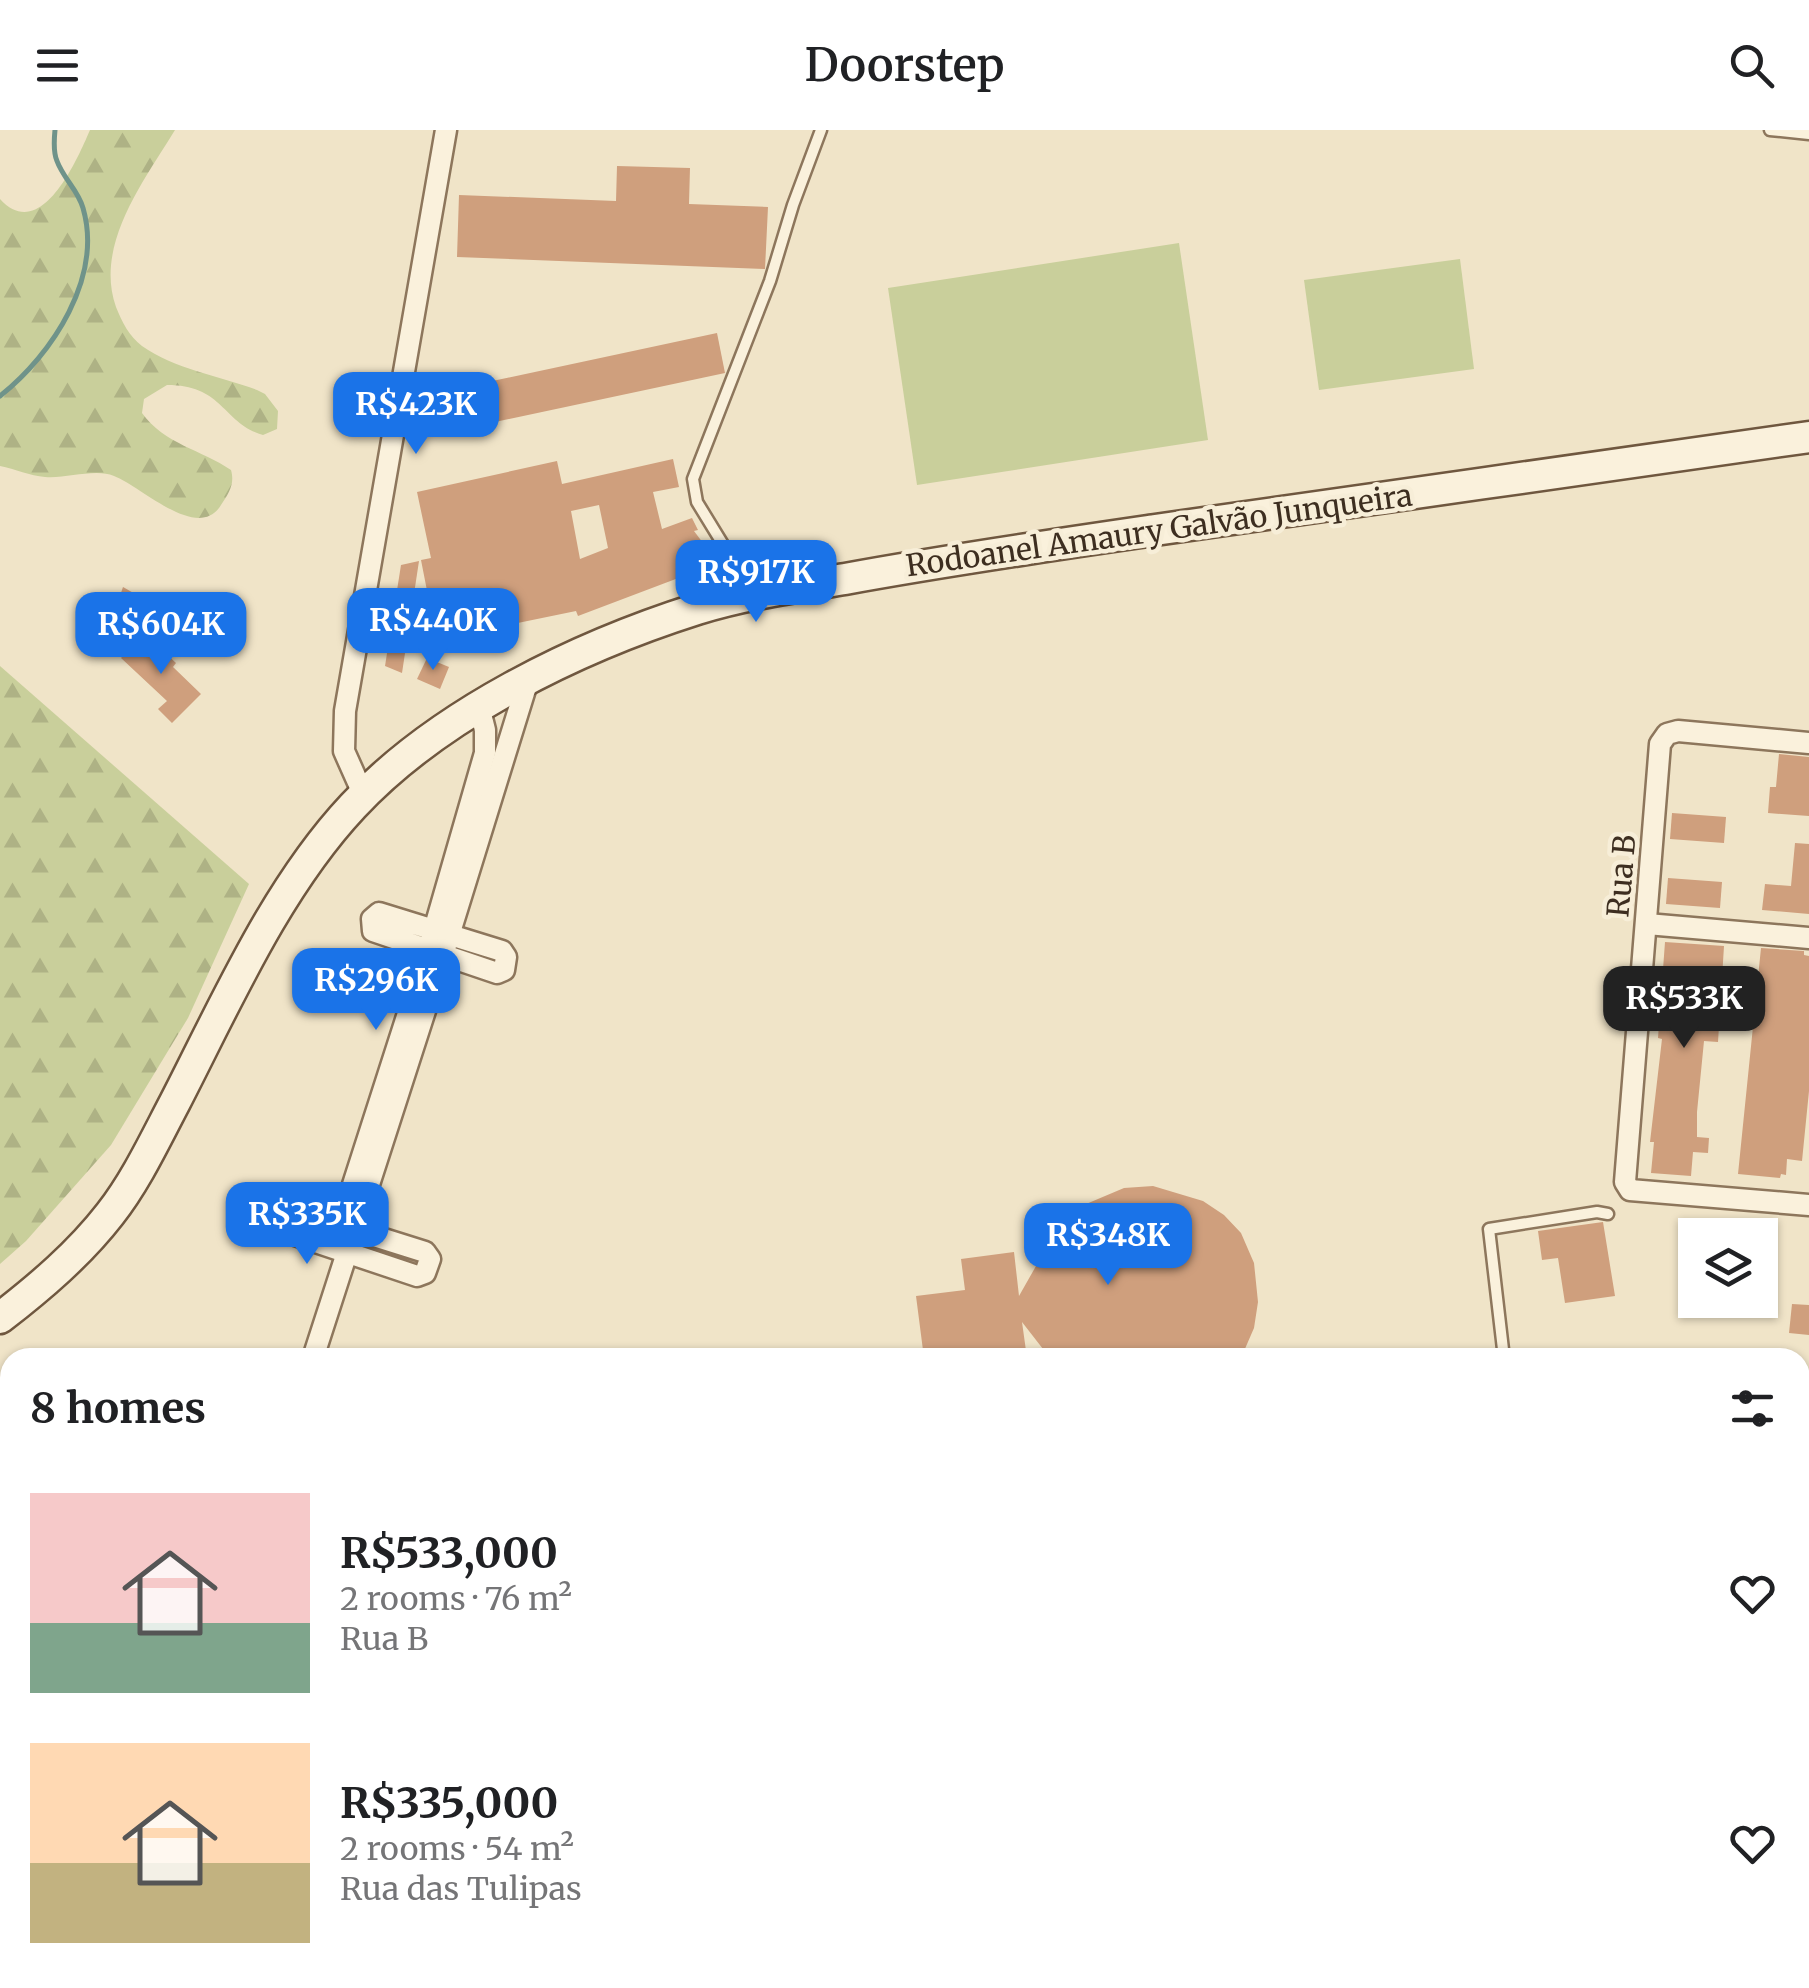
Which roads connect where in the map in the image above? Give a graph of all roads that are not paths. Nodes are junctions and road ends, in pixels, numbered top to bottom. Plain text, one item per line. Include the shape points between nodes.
1 (446, 130) edge
2 (820, 130) edge
3 (1770, 130) edge
4 (1809, 134) edge
5 (1809, 437) edge
6 (746, 596) junction
7 (528, 680) junction
8 (479, 706) junction
9 (1809, 743) edge
10 (364, 796) junction
11 (1647, 924) junction
12 (1809, 938) edge
13 (438, 943) junction
14 (1809, 1203) edge
15 (1608, 1214) dead end
16 (347, 1228) junction
17 (339, 1251) junction
18 (0, 1318) edge
19 (302, 1348) edge
20 (315, 1348) edge
21 (1503, 1348) edge

1 - 10 street via 345,712 344,751
2 - 6 lane via 692,483
3 - 4 lane
5 - 6 main road, Rodoanel Amaury Galvão Junqueira via 1319,505
6 - 7 main road, Rodoanel Amaury Galvão Junqueira via 632,633
7 - 8 main road, Rodoanel Amaury Galvão Junqueira
7 - 13 street
8 - 10 main road, Rodoanel Amaury Galvão Junqueira
8 - 13 street via 484,753
9 - 11 street, Rua B via 1667,734 1660,744
10 - 18 main road, Rodoanel Amaury Galvão Junqueira via 322,844 253,950 112,1212 73,1256
11 - 12 street
11 - 14 street, Rua B via 1624,1182 1630,1190
13 - 16 street
15 - 21 lane via 1488,1229
16 - 17 street
16 - 17 street via 270,1203 262,1212 262,1224
16 - 17 street via 430,1259 422,1272
17 - 19 street
17 - 20 street

